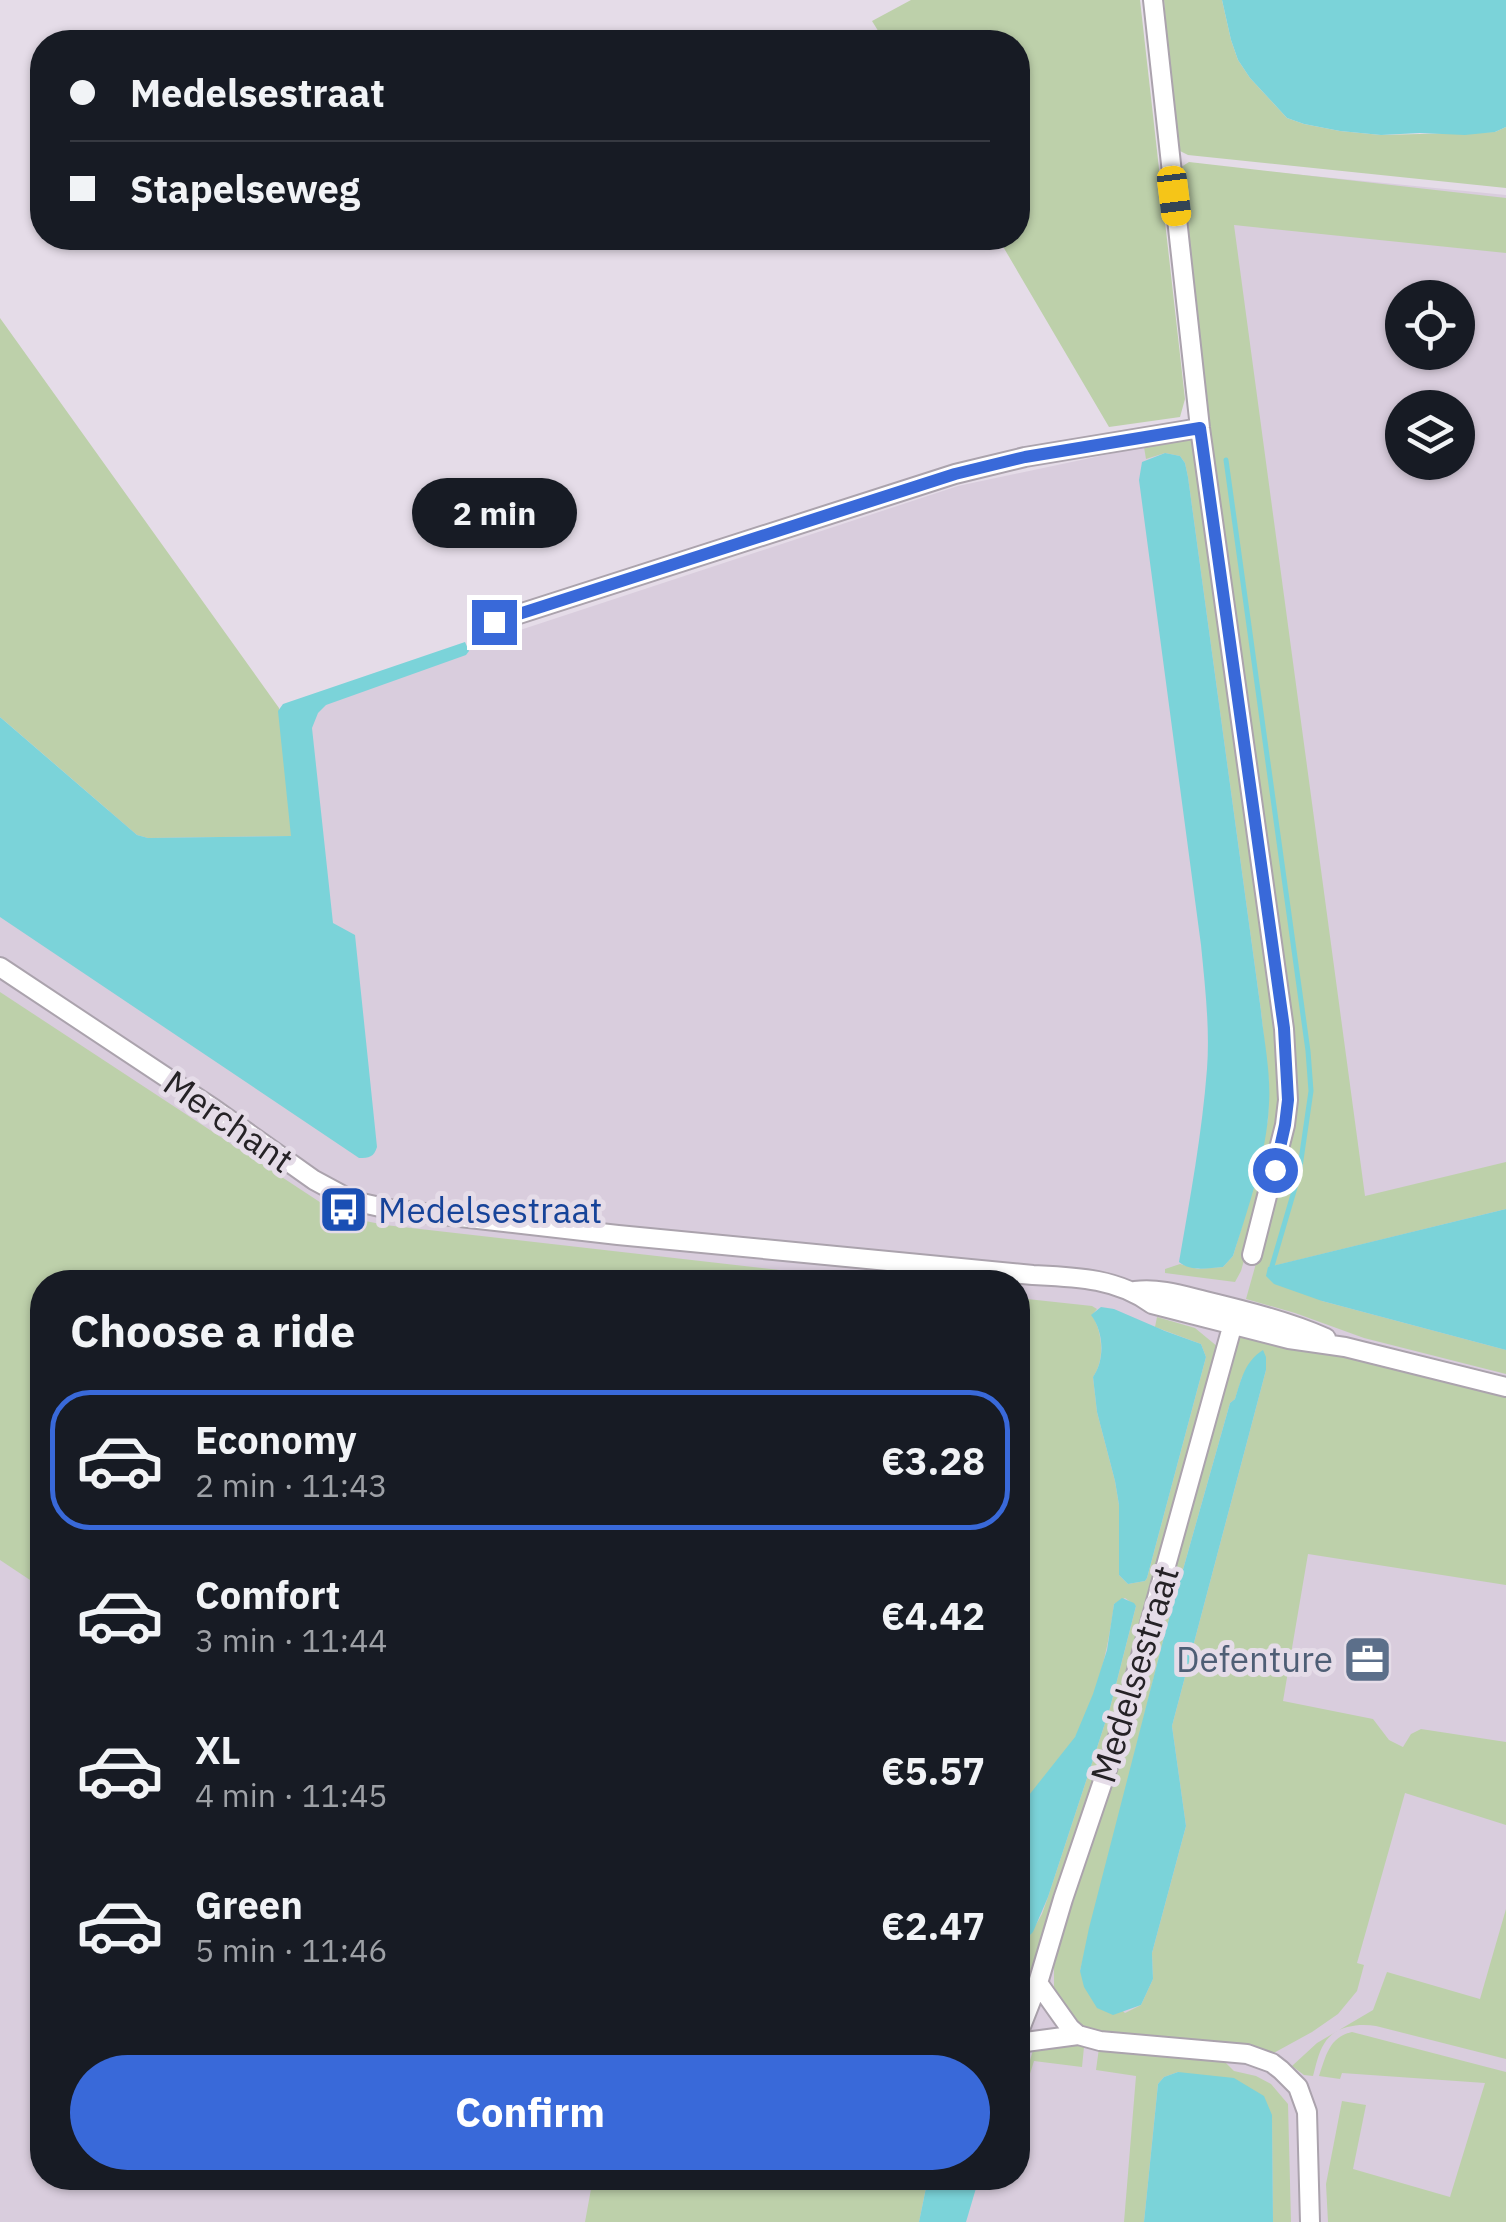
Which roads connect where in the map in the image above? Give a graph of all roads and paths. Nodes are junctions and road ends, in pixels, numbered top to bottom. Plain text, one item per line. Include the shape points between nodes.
1 (1152, 0) edge
2 (1200, 428) junction
3 (494, 622) dead end
4 (0, 967) edge
5 (1252, 1255) dead end
6 (980, 1270) edge
7 (1030, 1275) edge
8 (1235, 1316) junction
9 (1506, 1386) edge
10 (1038, 1983) junction
11 (1030, 2003) edge
12 (1078, 2035) junction
13 (1030, 2041) edge
14 (1310, 2222) edge

1 - 2 street
2 - 3 street via 955,474
2 - 5 street via 1284,1028 1285,1125
4 - 6 street, Merchant via 314,1180 354,1200 389,1210 618,1236
7 - 8 street, Merchant via 1087,1278 1135,1291 1154,1288
8 - 9 street, Merchant via 1296,1324 1345,1347
8 - 10 street, Medelsestraat via 1132,1692
10 - 11 street, Medelsestraat
10 - 12 street
12 - 13 street
12 - 14 street via 1247,2054 1282,2070 1298,2087 1307,2112

